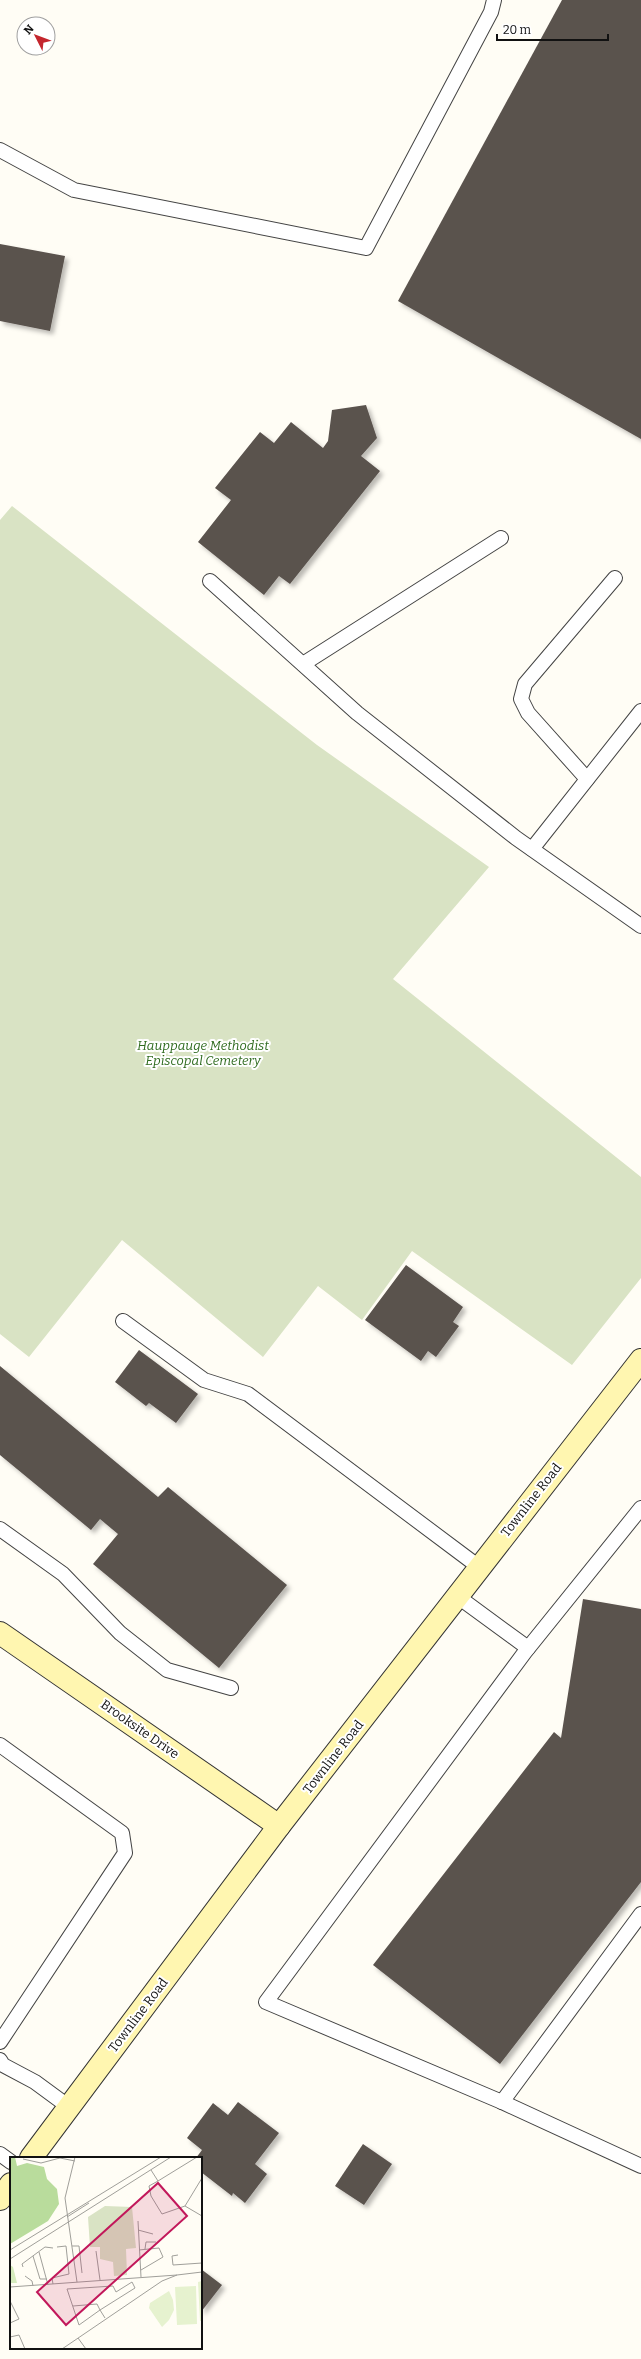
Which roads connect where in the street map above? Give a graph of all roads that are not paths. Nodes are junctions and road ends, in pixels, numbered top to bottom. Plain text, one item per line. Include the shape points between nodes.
1 (494, 0) edge
2 (0, 150) edge
3 (501, 538) dead end
4 (615, 578) dead end
5 (210, 581) dead end
6 (303, 664) junction
7 (641, 711) edge
8 (587, 779) junction
9 (532, 849) junction
10 (641, 926) edge
11 (123, 1321) dead end
12 (641, 1360) edge
13 (641, 1508) edge
14 (0, 1529) edge
15 (479, 1567) junction
16 (457, 1596) junction
17 (0, 1633) edge
18 (528, 1648) junction
19 (231, 1688) dead end
20 (0, 1745) edge
21 (279, 1826) junction
22 (641, 1914) edge
23 (0, 2042) edge
24 (0, 2060) edge
25 (502, 2102) junction
26 (69, 2107) junction
27 (0, 2154) edge
28 (32, 2157) edge
29 (10, 2161) edge
30 (641, 2166) edge
31 (10, 2185) edge
32 (0, 2199) edge

1 - 2 lane via 491,12 366,248 74,190
3 - 6 lane
4 - 8 lane via 525,684 521,699 528,713
5 - 6 lane
6 - 9 lane via 357,713
7 - 8 lane
8 - 9 lane
9 - 10 lane
11 - 15 lane via 204,1380 248,1394
12 - 15 main road, Townline Road
13 - 18 lane
14 - 19 lane via 64,1574 120,1633 167,1670
15 - 16 main road, Townline Road
16 - 18 lane
16 - 21 main road, Townline Road
17 - 21 main road, Brooksite Drive
18 - 25 lane via 266,2002
20 - 23 lane via 122,1833 125,1853
21 - 26 main road, Townline Road
22 - 25 lane
24 - 26 lane via 3,2065 35,2082
25 - 30 lane
26 - 28 main road, Townline Road
27 - 29 lane
31 - 32 main road

